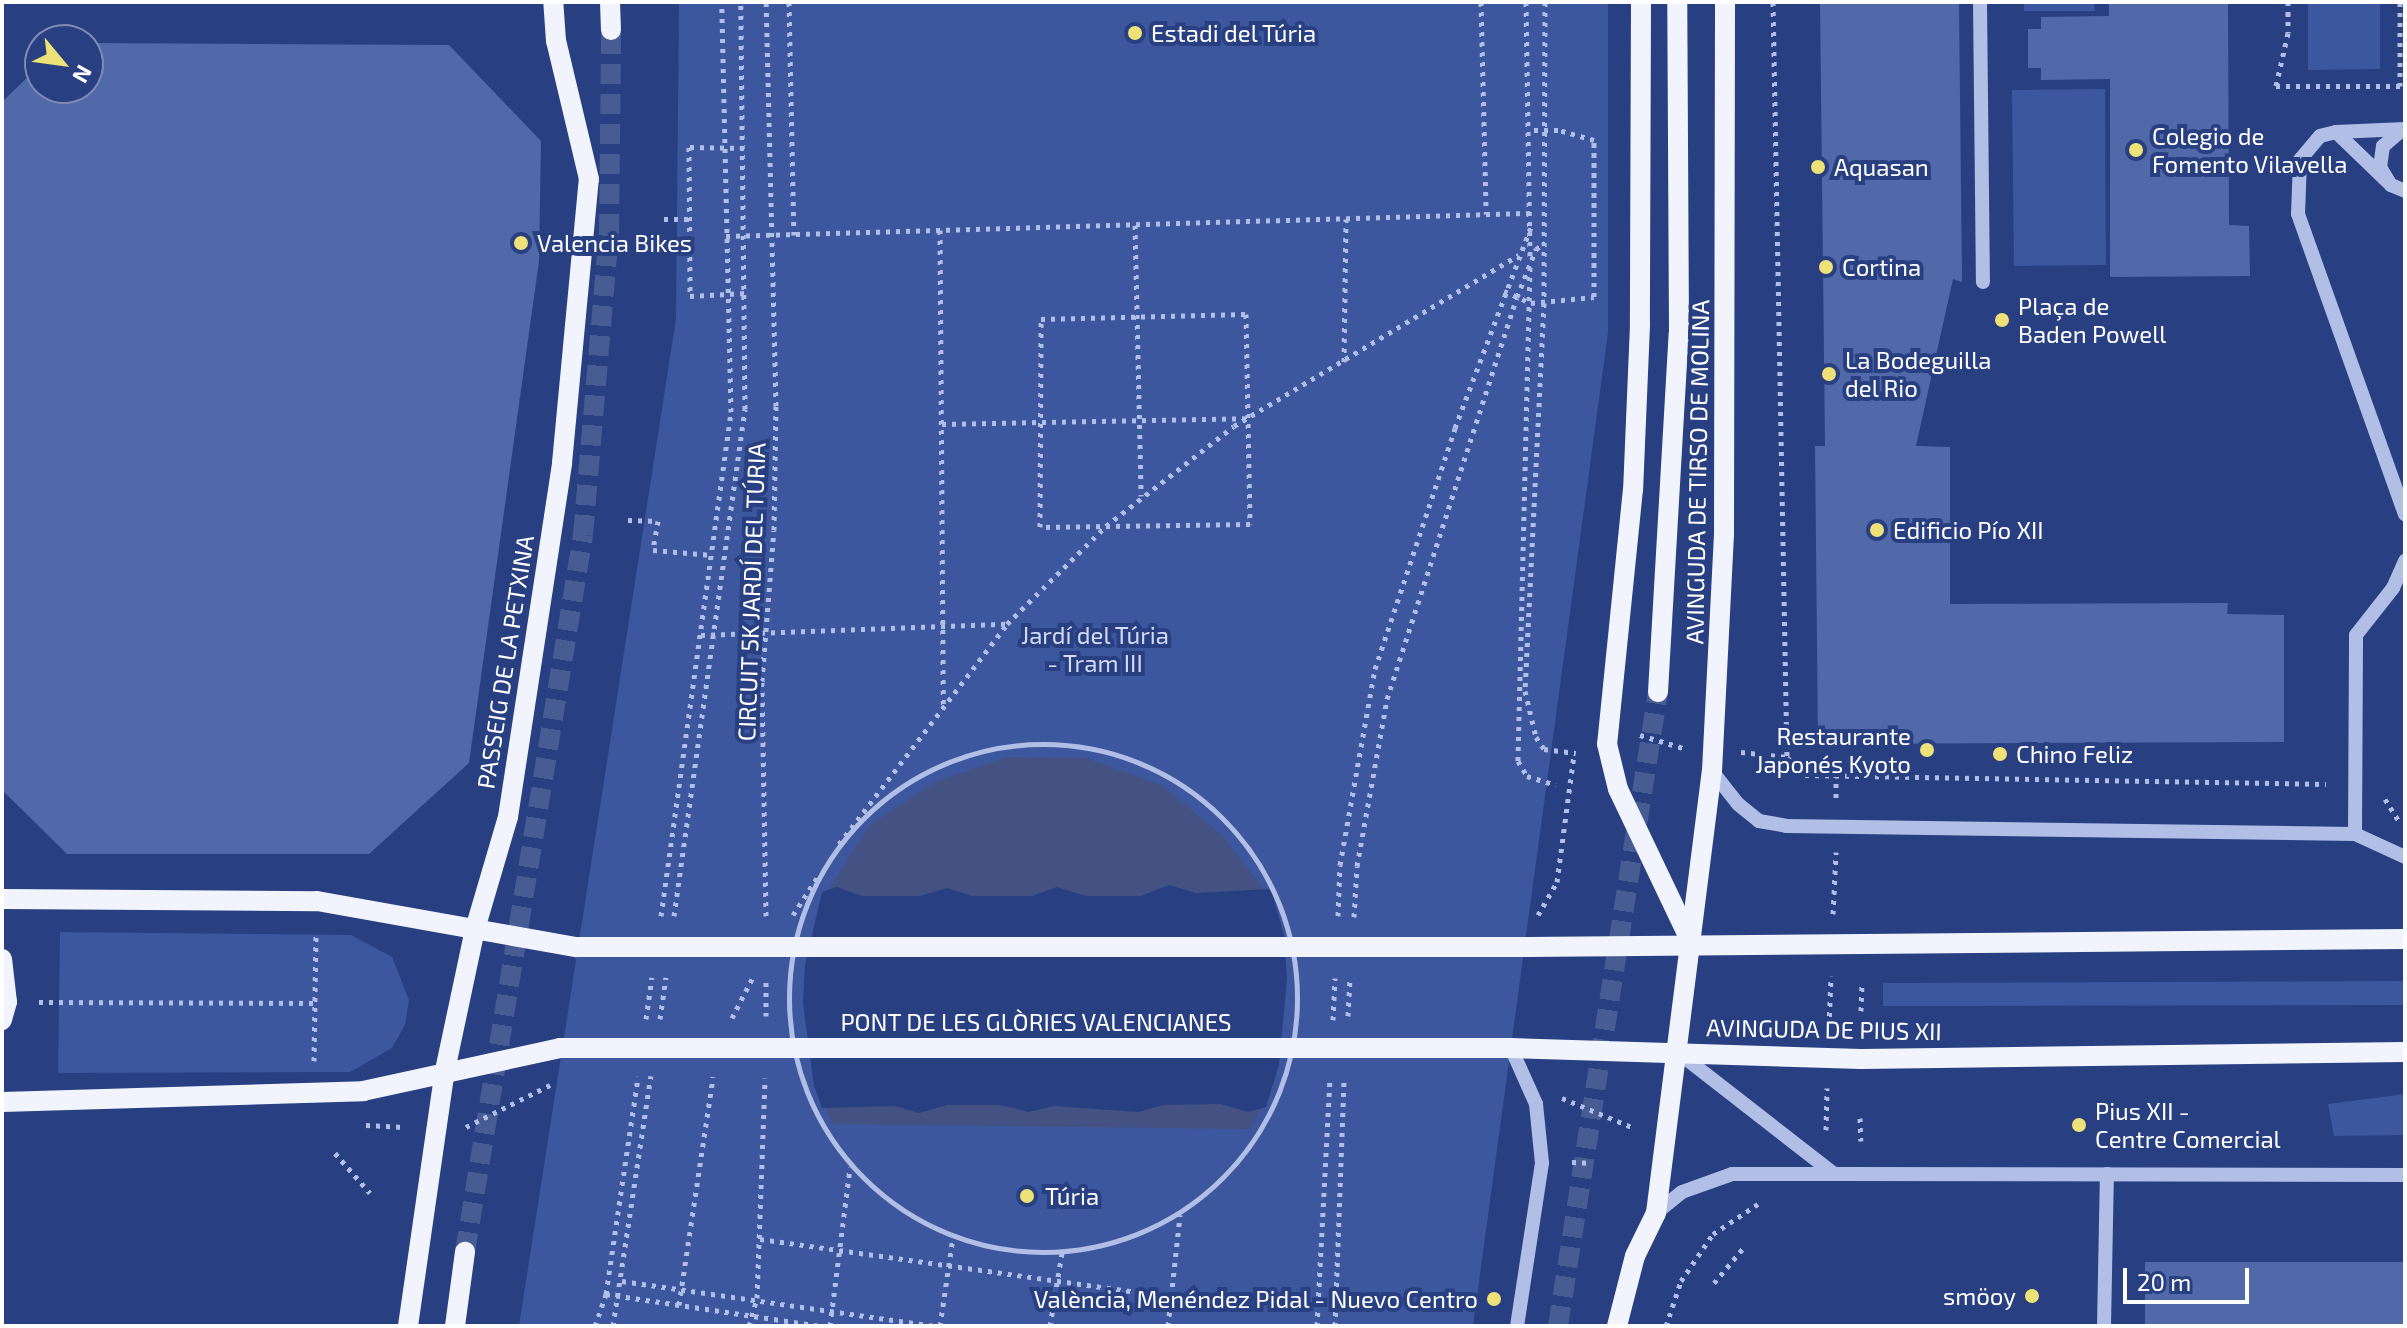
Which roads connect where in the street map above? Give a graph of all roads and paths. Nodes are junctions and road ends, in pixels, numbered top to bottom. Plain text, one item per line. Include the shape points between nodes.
1 (553, 2) edge
2 (610, 2) edge
3 (722, 2) edge
4 (741, 2) edge
5 (766, 2) edge
6 (789, 2) edge
7 (1481, 2) edge
8 (1526, 2) edge
9 (1545, 2) edge
10 (1641, 2) edge
11 (1677, 2) edge
12 (1725, 2) edge
13 (1773, 2) edge
14 (1980, 2) edge
15 (2288, 2) edge
16 (2400, 2) edge
17 (611, 30) tunnel mouth
18 (2403, 86) edge
19 (1531, 130) junction
20 (1548, 130) junction
21 (2405, 130) edge
22 (2336, 132) junction
23 (744, 148) junction
24 (2398, 188) edge
25 (1531, 213) junction
26 (1486, 214) junction
27 (664, 219) dead end
28 (689, 219) junction
29 (1346, 219) junction
30 (1135, 225) junction
31 (1531, 227) junction
32 (940, 230) junction
33 (746, 235) junction
34 (794, 235) junction
35 (726, 236) junction
36 (771, 236) junction
37 (1545, 243) junction
38 (1519, 255) junction
39 (1530, 262) junction
40 (1983, 282) dead end
41 (1504, 291) junction
42 (746, 293) junction
43 (1517, 297) junction
44 (1531, 303) junction
45 (1544, 303) junction
46 (1137, 317) junction
47 (1344, 362) junction
48 (1248, 418) junction
49 (1140, 420) junction
50 (1041, 422) junction
51 (942, 424) junction
52 (1141, 497) junction
53 (2405, 514) edge
54 (628, 520) dead end
55 (1106, 526) junction
56 (712, 555) junction
57 (2405, 561) edge
58 (1007, 624) junction
59 (942, 627) junction
60 (764, 633) junction
61 (701, 635) junction
62 (715, 635) junction
63 (1658, 692) tunnel mouth
64 (943, 705) junction
65 (1631, 737) dead end
66 (1673, 748) dead end
67 (1776, 754) dead end
68 (1787, 757) junction
69 (1712, 771) junction
70 (1836, 774) junction
71 (1556, 785) dead end
72 (2335, 785) dead end
73 (2374, 791) dead end
74 (1837, 827) junction
75 (2405, 828) edge
76 (2355, 834) junction
77 (2405, 857) edge
78 (827, 863) junction
79 (2, 899) edge
80 (674, 918) dead end
81 (766, 926) dead end
82 (1337, 928) dead end
83 (475, 929) junction
84 (1353, 929) dead end
85 (658, 933) dead end
86 (316, 934) dead end
87 (2405, 939) edge
88 (1832, 941) junction
89 (1691, 942) junction
90 (1527, 947) junction
91 (2, 959) edge
92 (1336, 960) dead end
93 (1351, 961) dead end
94 (654, 965) dead end
95 (667, 966) dead end
96 (766, 971) dead end
97 (1862, 985) dead end
98 (30, 1002) dead end
99 (315, 1003) junction
100 (1861, 1011) dead end
101 (766, 1018) dead end
102 (2, 1020) edge
103 (1332, 1024) dead end
104 (1347, 1024) dead end
105 (645, 1027) dead end
106 (658, 1029) dead end
107 (1511, 1048) junction
108 (1677, 1051) junction
109 (2405, 1052) edge
110 (1828, 1058) junction
111 (640, 1059) dead end
112 (654, 1060) dead end
113 (765, 1066) dead end
114 (314, 1072) dead end
115 (1330, 1072) dead end
116 (1344, 1072) dead end
117 (444, 1075) junction
118 (554, 1082) dead end
119 (2, 1102) edge
120 (1860, 1118) dead end
121 (481, 1123) dead end
122 (1861, 1141) dead end
123 (335, 1153) dead end
124 (1572, 1162) dead end
125 (1592, 1163) dead end
126 (850, 1166) junction
127 (1829, 1170) junction
128 (2107, 1174) junction
129 (2405, 1175) edge
130 (370, 1193) dead end
131 (1764, 1201) dead end
132 (1656, 1213) junction
133 (1180, 1214) junction
134 (953, 1237) junction
135 (760, 1239) junction
136 (1745, 1246) dead end
137 (839, 1250) junction
138 (465, 1252) tunnel mouth
139 (1062, 1253) junction
140 (949, 1266) junction
141 (1057, 1280) junction
142 (622, 1281) junction
143 (1714, 1283) dead end
144 (606, 1294) junction
145 (619, 1296) junction
146 (1171, 1297) junction
147 (757, 1298) junction
148 (832, 1311) junction
149 (752, 1317) junction
150 (408, 1326) edge
151 (455, 1326) edge
152 (595, 1326) edge
153 (613, 1326) edge
154 (749, 1326) edge
155 (819, 1326) edge
156 (830, 1326) edge
157 (938, 1326) edge
158 (1050, 1326) edge
159 (1168, 1326) edge
160 (1317, 1326) edge
161 (1335, 1326) edge
162 (1517, 1326) edge
163 (1617, 1326) edge
164 (1666, 1326) edge
165 (2104, 1326) edge

1 - 83 main road, PASSEIG DE LA PETXINA via 556,41 589,179 588,212 562,463 508,817
2 - 17 main road
3 - 35 path
4 - 23 path
5 - 36 path, CIRCUIT 5K JARDÍ DEL TÚRIA
6 - 34 path
7 - 26 path
8 - 19 path
9 - 20 path
10 - 89 main road via 1640,340 1633,489 1607,744 1618,789
11 - 63 main road, AVINGUDA DE TIRSO DE MOLINA via 1679,333
12 - 69 main road, AVINGUDA DE TIRSO DE MOLINA via 1724,519
13 - 68 path
14 - 40 street
15 - 18 path via 2288,33 2276,86
16 - 18 path
19 - 20 path
19 - 25 path
20 - 37 path
20 - 45 path via 1594,140 1598,218 1594,297
21 - 22 street
21 - 24 street via 2383,146 2380,167
22 - 24 street
22 - 53 street via 2320,136 2300,160 2298,214
23 - 28 path via 689,147
23 - 33 path
25 - 26 path
25 - 31 path
26 - 29 path
27 - 28 path
28 - 42 path via 690,296
29 - 30 path
29 - 47 path
30 - 32 path
30 - 46 path
31 - 38 path
31 - 39 path
32 - 34 path
32 - 51 path
33 - 35 path
33 - 36 path
33 - 42 path
34 - 36 path
35 - 56 path via 731,412
36 - 60 path, CIRCUIT 5K JARDÍ DEL TÚRIA via 774,530
37 - 39 path via 1539,243
37 - 45 path
38 - 41 path
38 - 47 path
39 - 43 path
39 - 44 path
41 - 43 path
41 - 82 path via 1375,669 1340,865
42 - 62 path via 745,409
43 - 44 path
43 - 84 path via 1387,699 1357,866
44 - 45 path
44 - 71 path via 1518,761 1527,776
45 - 90 path via 1525,691 1544,749 1574,754 1557,882
46 - 48 path via 1246,314
46 - 49 path
46 - 50 path via 1041,319
47 - 48 path
48 - 49 path
48 - 52 path
48 - 55 path via 1250,524
49 - 50 path
49 - 52 path
50 - 51 path
50 - 55 path via 1040,527
51 - 59 path
52 - 55 path
54 - 56 path via 658,521 653,550
55 - 58 path
56 - 61 path
57 - 76 street via 2393,588 2356,635
58 - 59 path
58 - 64 path
59 - 60 path
59 - 64 path
60 - 62 path
60 - 81 path, CIRCUIT 5K JARDÍ DEL TÚRIA
61 - 62 path
61 - 85 path
62 - 80 path
64 - 78 path
65 - 66 path
67 - 68 path
68 - 70 path via 1805,775
69 - 74 street via 1759,821
69 - 89 main road, AVINGUDA DE TIRSO DE MOLINA
70 - 72 path via 2307,780
70 - 74 path
73 - 75 path
74 - 76 street
74 - 88 path
76 - 77 street
78 - 126 path via 794,945 790,1033 811,1104
78 - 133 path via 882,800 955,758 1024,744 1121,753 1196,792 1254,853 1284,916 1298,1013 1281,1091 1240,1160
79 - 83 main road via 317,901
83 - 90 main road via 576,947
83 - 117 main road, PASSEIG DE LA PETXINA
86 - 99 path
87 - 88 main road
88 - 89 main road
88 - 110 path
89 - 90 main road
89 - 108 main road, AVINGUDA DE TIRSO DE MOLINA
91 - 102 main road via 7,1002
92 - 103 path
93 - 104 path
94 - 105 path
95 - 106 path
96 - 101 path
97 - 100 path
98 - 99 path
99 - 114 path
107 - 108 main road, PONT DE LES GLÒRIES VALENCIANES
107 - 117 main road, PONT DE LES GLÒRIES VALENCIANES via 560,1048
107 - 162 street via 1536,1104 1542,1163
108 - 110 main road, AVINGUDA DE PIUS XII
108 - 127 street, AVINGUDA DE PIUS XII
108 - 132 main road, AVINGUDA DE TIRSO DE MOLINA
109 - 110 main road, AVINGUDA DE PIUS XII
110 - 127 path
111 - 144 path
112 - 142 path
113 - 135 path
115 - 160 path
116 - 161 path
117 - 119 main road, PONT DE LES GLÒRIES VALENCIANES via 312,1095
117 - 150 main road, PASSEIG DE LA PETXINA
118 - 121 path
120 - 122 path
123 - 130 path
124 - 125 path
126 - 134 path via 914,1219
126 - 137 path
127 - 128 street
127 - 132 street via 1732,1174 1682,1192
128 - 129 street
128 - 165 street
131 - 164 path via 1713,1234 1681,1281
132 - 163 main road, AVINGUDA DE TIRSO DE MOLINA via 1635,1256
133 - 139 path via 1123,1241
133 - 146 path
134 - 139 path via 1006,1251
134 - 140 path
135 - 137 path
135 - 147 path
136 - 143 path
137 - 140 path
137 - 148 path
138 - 151 main road
139 - 141 path
140 - 141 path
140 - 157 path
141 - 146 path
141 - 158 path
142 - 145 path
142 - 147 path
144 - 145 path
144 - 152 path
145 - 149 path
145 - 153 path
146 - 159 path
147 - 148 path
147 - 149 path
148 - 156 path
148 - 157 path
149 - 154 path
149 - 155 path

